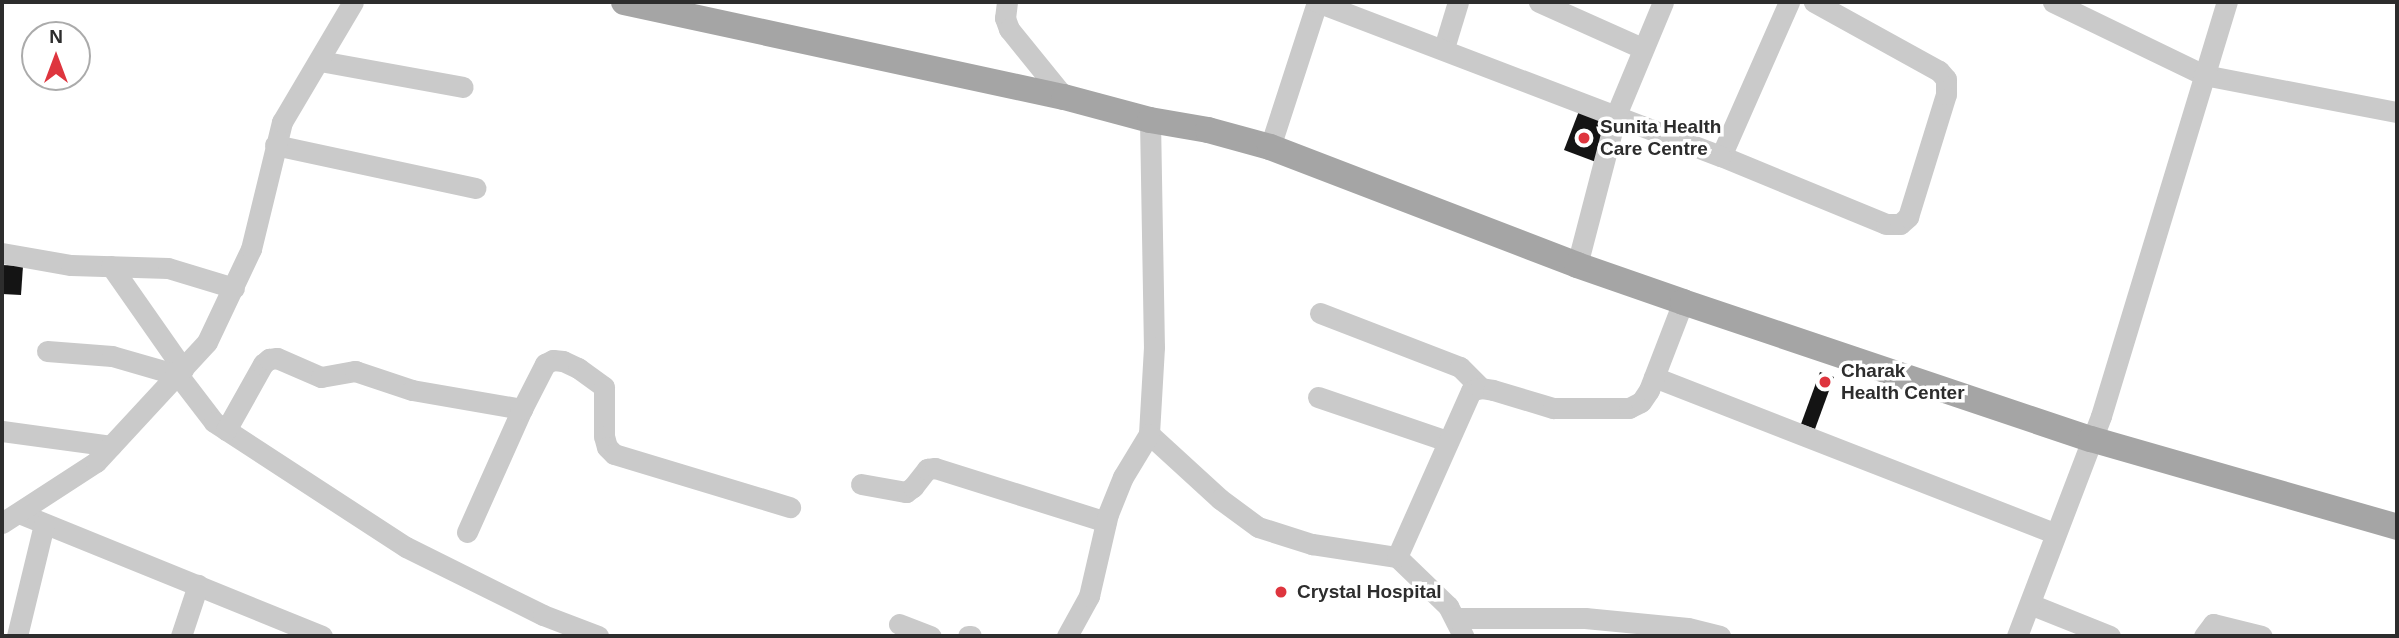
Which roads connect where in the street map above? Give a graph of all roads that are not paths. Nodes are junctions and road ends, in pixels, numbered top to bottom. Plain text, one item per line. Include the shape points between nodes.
1 (352, 2) edge
2 (624, 2) edge
3 (1007, 2) edge
4 (1458, 2) edge
5 (1539, 2) edge
6 (1663, 2) edge
7 (1789, 2) edge
8 (1814, 2) edge
9 (2053, 2) edge
10 (2227, 2) edge
11 (1444, 48) junction
12 (1642, 48) junction
13 (320, 61) junction
14 (2204, 75) junction
15 (463, 87) dead end
16 (1063, 97) junction
17 (2397, 113) edge
18 (1616, 115) junction
19 (1150, 120) junction
20 (275, 145) junction
21 (1270, 146) junction
22 (1721, 156) junction
23 (475, 188) dead end
24 (2, 253) edge
25 (1577, 265) junction
26 (111, 266) junction
27 (234, 288) junction
28 (1684, 302) junction
29 (1320, 313) dead end
30 (47, 351) dead end
31 (181, 372) junction
32 (1654, 377) junction
33 (1481, 388) junction
34 (1318, 397) dead end
35 (522, 409) junction
36 (226, 430) junction
37 (2, 431) edge
38 (1149, 434) junction
39 (2091, 439) junction
40 (1447, 441) junction
41 (111, 446) junction
42 (861, 484) dead end
43 (790, 507) dead end
44 (10, 518) edge
45 (1106, 522) junction
46 (44, 524) junction
47 (2397, 527) edge
48 (467, 532) dead end
49 (2055, 533) junction
50 (1397, 557) junction
51 (198, 585) junction
52 (2030, 604) junction
53 (899, 624) dead end
54 (1459, 627) edge
55 (289, 630) edge
56 (17, 636) edge
57 (181, 636) edge
58 (322, 636) edge
59 (598, 636) edge
60 (931, 636) edge
61 (1067, 636) edge
62 (1720, 636) edge
63 (2017, 636) edge
64 (2110, 636) edge
65 (2204, 636) edge
66 (2262, 636) edge

1 - 13 street
2 - 16 main road
3 - 16 street via 1009,29
4 - 11 street
5 - 12 street
6 - 12 street
7 - 22 street
8 - 22 street via 1946,79 1946,94 1908,217 1900,224 1886,224
9 - 14 street
10 - 14 street
11 - 18 street
11 - 21 street via 1317,2
12 - 18 street
13 - 15 street
13 - 20 street via 289,109
14 - 17 street
14 - 39 street
16 - 19 main road
18 - 22 street
18 - 25 street
19 - 21 main road
19 - 38 street via 1154,358
20 - 23 street
20 - 27 street via 256,232
21 - 25 main road
24 - 26 street via 71,265
25 - 28 main road
26 - 27 street via 169,268
26 - 31 street
27 - 31 street via 214,331
28 - 32 street
28 - 39 main road
29 - 33 street via 1460,367
30 - 31 street via 112,356
31 - 36 street via 201,408
31 - 41 street
32 - 33 street via 1641,402 1629,408 1553,408
32 - 49 street
33 - 40 street via 1471,391 1465,400
34 - 40 street
35 - 36 street via 412,390 355,371 321,377 277,358 263,364
35 - 43 street via 545,364 563,361 604,387 604,436 614,454
35 - 48 street
36 - 59 street via 406,547 543,615
37 - 41 street
38 - 45 street via 1124,477
38 - 50 street via 1258,527 1312,544
39 - 47 main road
39 - 49 street
40 - 50 street
41 - 44 street via 86,471
42 - 45 street via 906,492 927,468 935,468
44 - 46 street
45 - 61 street via 1089,596
46 - 51 street
46 - 56 street
49 - 52 street
50 - 54 street via 1448,606
51 - 55 street
51 - 57 street
52 - 63 street
52 - 64 street
53 - 60 street
54 - 62 street via 1585,618 1688,628
55 - 58 street
65 - 66 street via 2213,624

